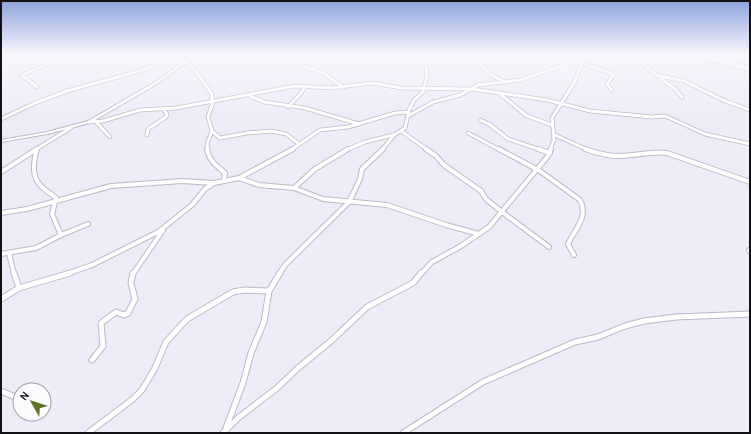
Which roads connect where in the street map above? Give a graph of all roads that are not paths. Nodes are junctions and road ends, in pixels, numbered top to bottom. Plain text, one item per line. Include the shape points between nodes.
1 (26, 74) edge
2 (126, 74) edge
3 (168, 74) edge
4 (198, 74) edge
5 (325, 74) edge
6 (427, 74) edge
7 (490, 74) edge
8 (537, 74) edge
9 (577, 74) edge
10 (612, 74) edge
11 (656, 75) joint
12 (505, 82) junction
13 (305, 86) junction
14 (37, 87) dead end
15 (343, 87) junction
16 (425, 89) junction
17 (472, 89) junction
18 (612, 90) dead end
19 (500, 93) junction
20 (249, 96) junction
21 (682, 96) dead end
22 (212, 102) junction
23 (562, 102) junction
24 (288, 107) junction
25 (163, 109) junction
26 (750, 110) edge
27 (408, 114) junction
28 (1, 119) edge
29 (480, 120) dead end
30 (89, 122) junction
31 (96, 122) junction
32 (359, 124) junction
33 (552, 125) junction
34 (72, 126) junction
35 (212, 131) junction
36 (401, 131) junction
37 (468, 133) dead end
38 (147, 135) dead end
39 (394, 135) junction
40 (555, 135) junction
41 (110, 137) dead end
42 (1, 141) edge
43 (299, 144) junction
44 (750, 144) edge
45 (37, 149) junction
46 (550, 153) junction
47 (537, 170) junction
48 (1, 172) edge
49 (240, 178) junction
50 (224, 180) junction
51 (750, 182) edge
52 (214, 183) junction
53 (294, 188) junction
54 (56, 201) junction
55 (349, 202) junction
56 (502, 212) junction
57 (1, 213) edge
58 (88, 224) dead end
59 (164, 229) junction
60 (479, 234) junction
61 (61, 235) junction
62 (549, 247) dead end
63 (9, 253) junction
64 (1, 254) edge
65 (574, 255) dead end
66 (19, 288) junction
67 (269, 291) junction
68 (1, 299) edge
69 (750, 314) edge
70 (92, 360) dead end
71 (1, 391) edge
72 (12, 396) edge
73 (224, 432) edge
74 (88, 433) edge
75 (402, 433) edge

1 - 14 street via 22,76
2 - 28 street via 56,95
3 - 30 street
4 - 22 street via 210,91
5 - 15 street
6 - 16 street
7 - 12 street
8 - 12 street
9 - 23 street
10 - 18 street via 607,84
11 - 21 street
11 - 26 street via 684,81
12 - 17 street via 478,85
13 - 15 street
13 - 20 street
13 - 24 street
15 - 16 street via 373,84
16 - 17 street
16 - 27 street via 412,103
17 - 19 street
17 - 27 street via 433,102
19 - 23 street
19 - 33 street via 527,116
20 - 22 street
20 - 24 street
22 - 25 street
22 - 35 street via 208,117
23 - 33 street via 552,118
23 - 44 street via 593,111 665,116 705,134
24 - 32 street via 305,108
25 - 31 street via 140,110
25 - 38 street via 166,117 148,129
27 - 32 street via 395,113
27 - 36 street via 405,128
29 - 46 street via 508,139
30 - 31 street
30 - 34 street
31 - 41 street
32 - 43 street via 320,130
33 - 40 street
34 - 42 street
34 - 45 street
35 - 43 street via 220,138 246,132 269,131 287,135
35 - 50 street via 207,144 208,155 225,173
36 - 39 street
36 - 56 street via 481,191 486,199
37 - 47 street
39 - 53 street via 370,141 335,155 313,170
39 - 55 street via 362,169
40 - 46 street
40 - 51 street via 585,149 615,156 668,153
43 - 49 street
45 - 48 street
45 - 54 street via 34,158 35,178 44,189 55,196
46 - 47 street
47 - 56 street
47 - 65 street via 582,202 583,219 568,244
49 - 50 street
49 - 53 street via 259,185
50 - 52 street
52 - 54 street via 182,181 111,186
52 - 59 street
53 - 55 street via 323,199
54 - 57 street via 27,210
54 - 61 street via 52,214
55 - 60 street via 387,205
55 - 67 street via 286,264
56 - 60 street
56 - 62 street
58 - 61 street
59 - 66 street via 92,265
59 - 70 street via 132,275 130,283 135,299 128,313 124,315 116,312 101,323 103,346
60 - 73 street via 432,262 413,282 367,307 278,388 238,418
61 - 63 street via 36,248
63 - 64 street
63 - 66 street
66 - 68 street
67 - 73 street via 264,322
67 - 74 street via 233,292 187,320 166,342 142,390
69 - 75 street via 644,321 575,342 483,382
71 - 72 street

